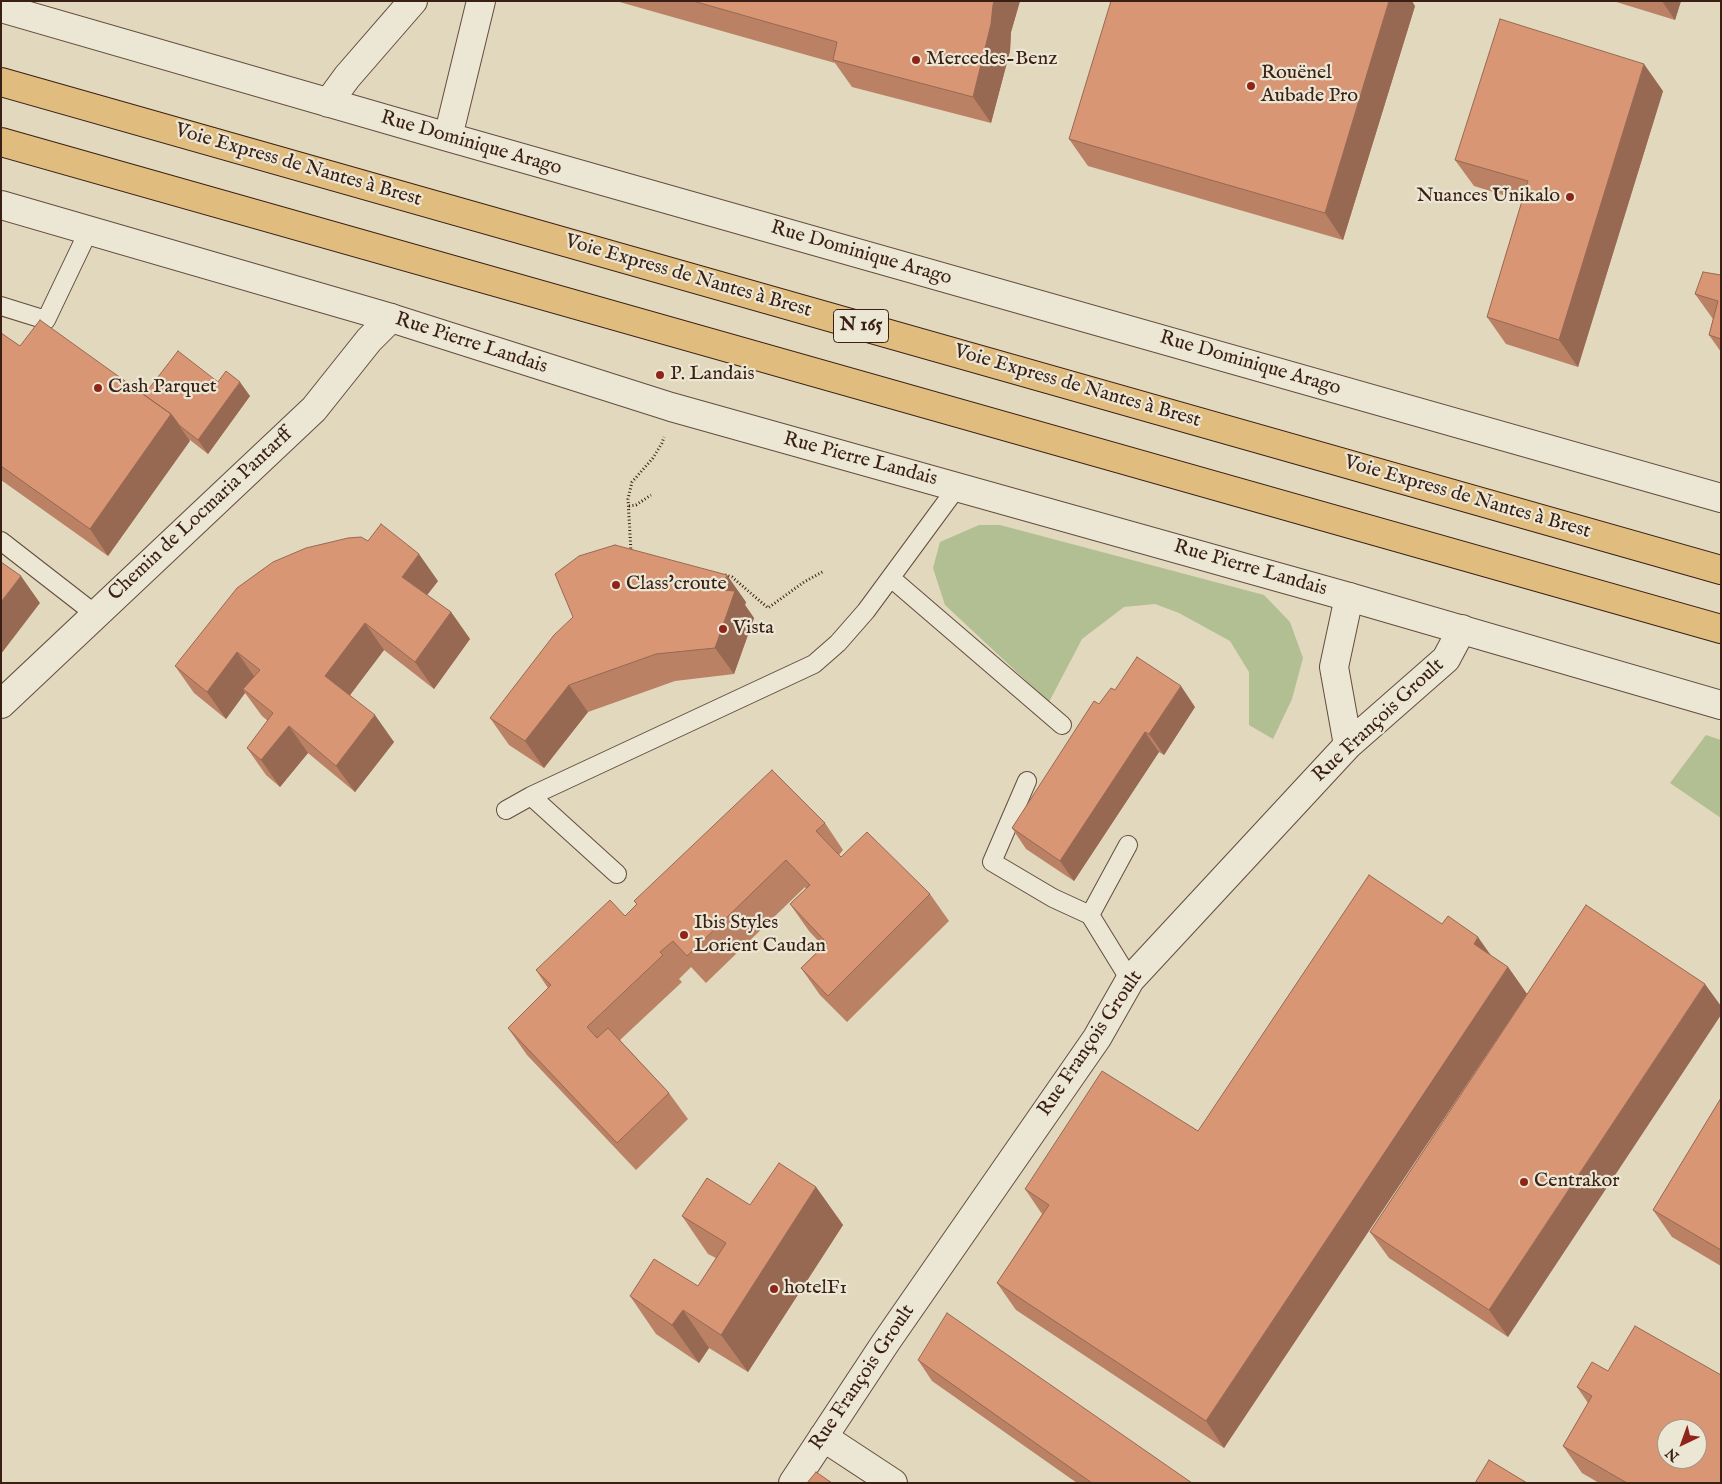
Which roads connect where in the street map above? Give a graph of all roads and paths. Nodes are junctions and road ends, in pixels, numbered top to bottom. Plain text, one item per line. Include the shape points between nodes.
1 (413, 1) edge
2 (481, 1) edge
3 (1, 8) edge
4 (1, 82) edge
5 (328, 103) junction
6 (448, 138) junction
7 (1, 142) edge
8 (1, 205) edge
9 (89, 230) junction
10 (1, 306) edge
11 (391, 318) junction
12 (671, 407) junction
13 (958, 486) junction
14 (651, 495) dead end
15 (1721, 498) edge
16 (628, 506) junction
17 (1, 540) edge
18 (630, 555) edge
19 (1721, 570) edge
20 (824, 571) dead end
21 (717, 573) edge
22 (891, 578) junction
23 (1350, 597) junction
24 (95, 614) junction
25 (1462, 629) junction
26 (1721, 629) edge
27 (1, 704) edge
28 (1721, 705) edge
29 (1062, 725) dead end
30 (1348, 745) junction
31 (1027, 781) dead end
32 (531, 796) junction
33 (506, 810) dead end
34 (1128, 845) dead end
35 (617, 874) dead end
36 (1090, 915) junction
37 (1130, 980) junction
38 (823, 1437) junction
39 (794, 1483) edge
40 (893, 1483) edge

1 - 5 street via 346,77
2 - 6 street
3 - 5 street, Rue Dominique Arago
4 - 19 highway, Voie Express de Nantes à Brest / N 165
5 - 6 street, Rue Dominique Arago
6 - 15 street, Rue Dominique Arago
7 - 26 highway
8 - 9 street, Rue Pierre Landais
9 - 10 lane via 46,320
9 - 11 street, Rue Pierre Landais
11 - 12 street, Rue Pierre Landais
11 - 24 street, Chemin de Locmaria Pantarff via 369,340 314,409
12 - 13 street, Rue Pierre Landais
12 - 16 path via 662,443 632,482
13 - 22 lane
13 - 23 street, Rue Pierre Landais
14 - 16 path via 636,505
16 - 18 path
17 - 24 lane
20 - 21 path via 768,608 732,577
22 - 29 lane
22 - 32 lane via 838,643 814,664
23 - 25 street, Rue Pierre Landais
23 - 30 street via 1334,667
24 - 27 street, Chemin de Locmaria Pantarff
25 - 28 street, Rue Pierre Landais
25 - 30 street, Rue François Groult via 1446,659
30 - 37 street, Rue François Groult
31 - 36 lane via 992,862 1053,898
32 - 33 lane
32 - 35 lane
34 - 36 lane
36 - 37 lane
37 - 38 street, Rue François Groult via 1097,1038
38 - 39 street, Rue François Groult
38 - 40 street

